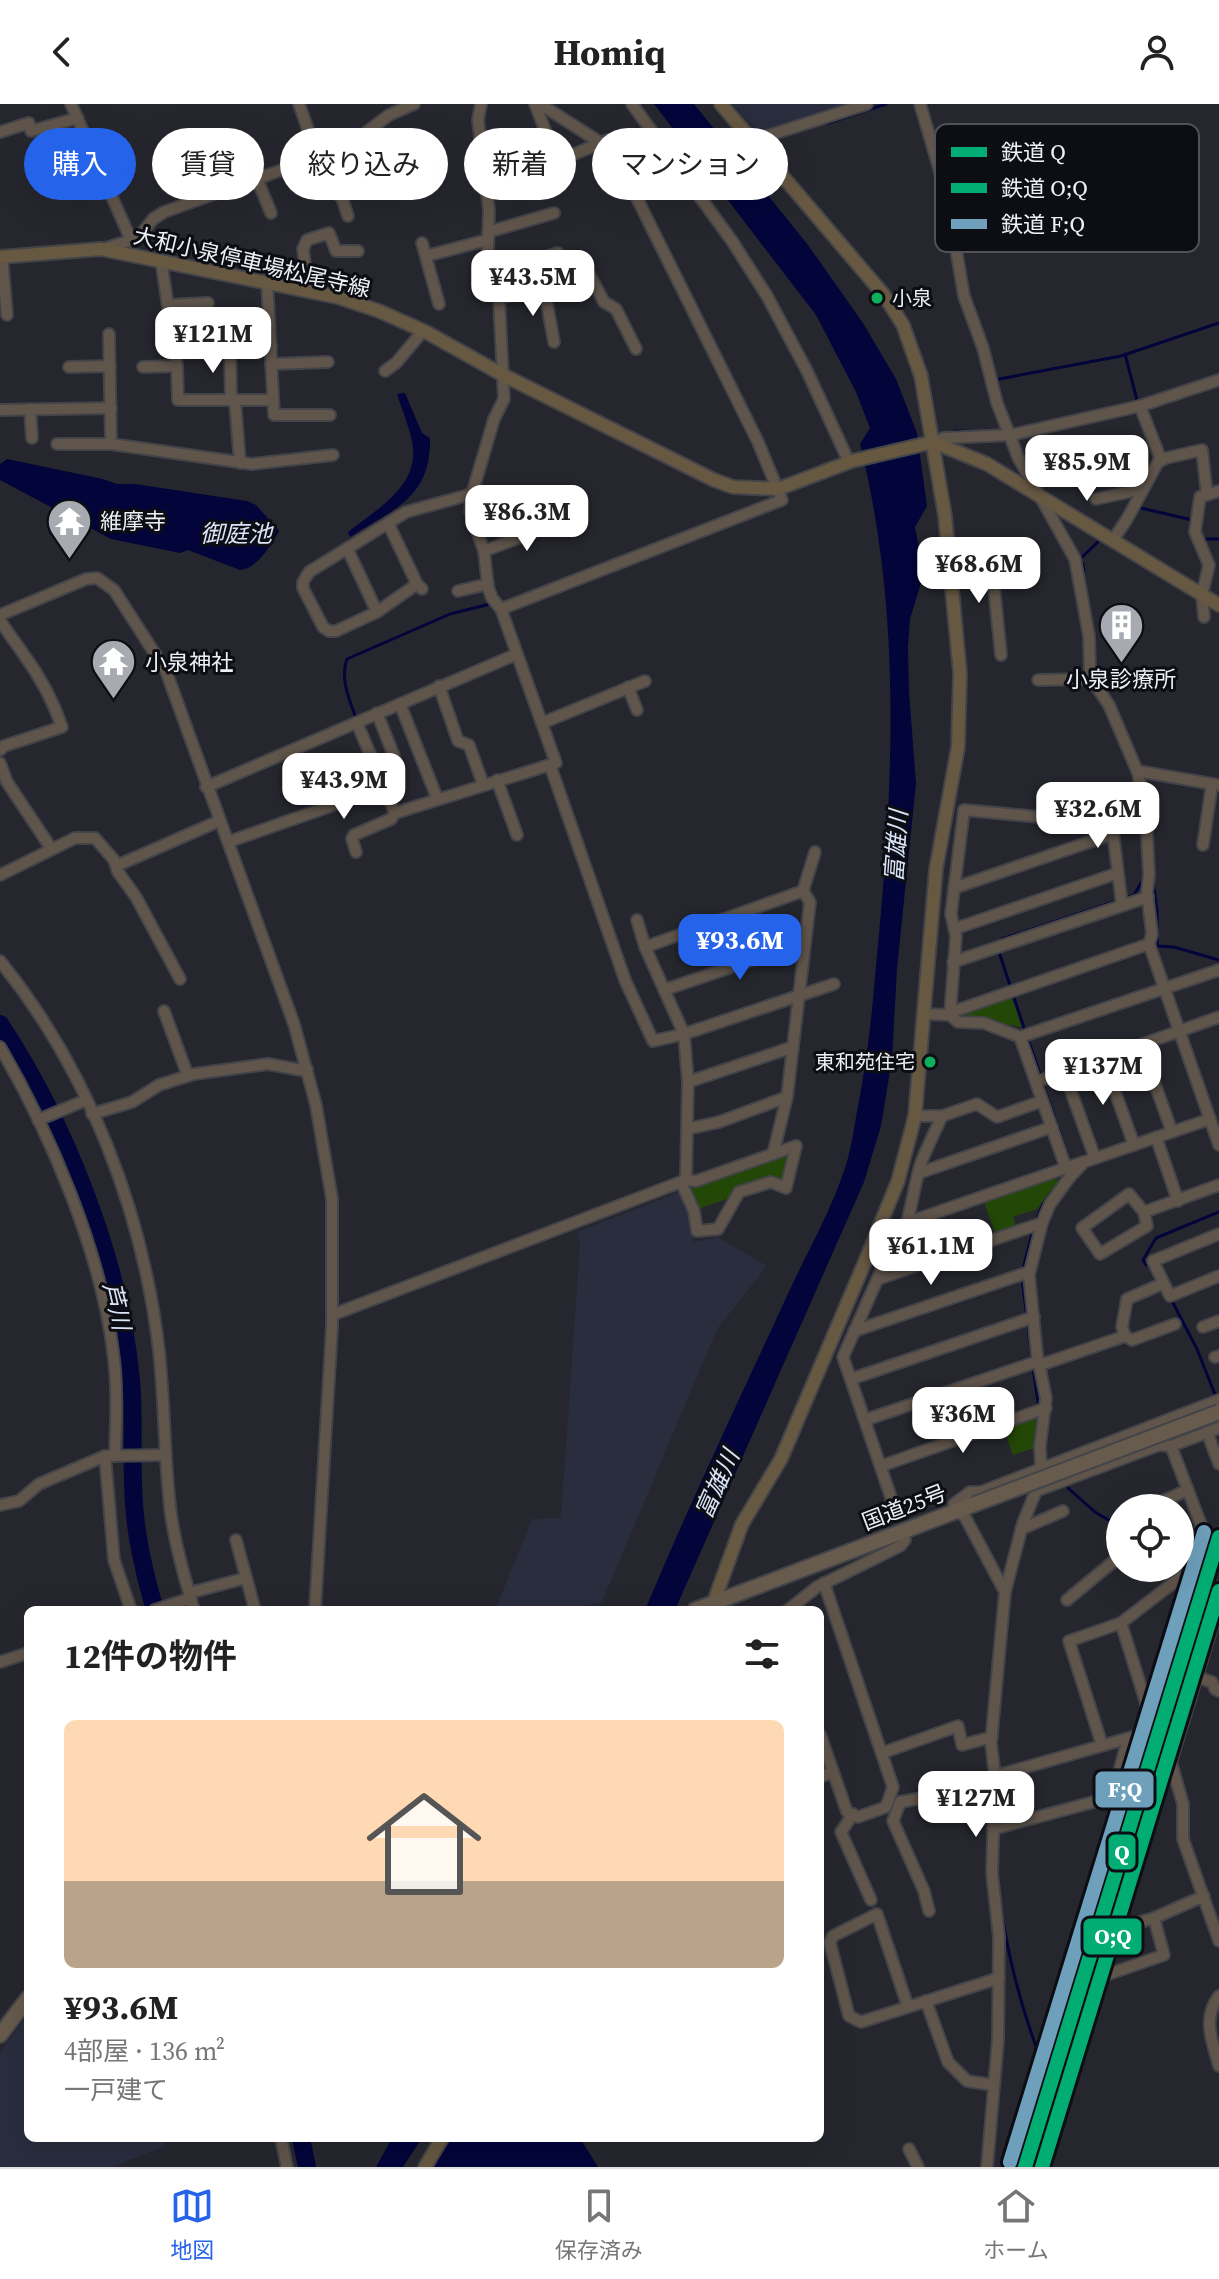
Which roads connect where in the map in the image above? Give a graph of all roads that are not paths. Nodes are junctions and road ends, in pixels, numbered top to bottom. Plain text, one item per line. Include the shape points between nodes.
1 (71, 104) edge
2 (299, 104) edge
3 (414, 104) edge
4 (481, 104) edge
5 (538, 104) edge
6 (632, 104) edge
7 (721, 104) edge
8 (867, 104) edge
9 (920, 104) edge
10 (78, 118) junction
11 (309, 128) edge
12 (372, 128) edge
13 (740, 128) edge
14 (788, 129) edge
15 (0, 132) edge
16 (592, 137) edge
17 (592, 147) edge
18 (935, 155) edge
19 (788, 184) edge
20 (264, 196) edge
21 (198, 200) edge
22 (343, 200) edge
23 (639, 200) edge
24 (271, 213) dead end
25 (554, 213) dead end
26 (348, 216) dead end
27 (488, 236) junction
28 (131, 240) junction
29 (422, 243) dead end
30 (101, 249) junction
31 (358, 251) dead end
32 (957, 252) edge
33 (558, 253) dead end
34 (426, 256) junction
35 (1, 257) edge
36 (161, 260) junction
37 (486, 276) junction
38 (267, 281) junction
39 (544, 288) junction
40 (308, 290) junction
41 (499, 298) junction
42 (208, 303) dead end
43 (439, 304) dead end
44 (168, 305) junction
45 (7, 315) dead end
46 (423, 331) junction
47 (109, 334) dead end
48 (554, 342) dead end
49 (271, 346) junction
50 (230, 347) junction
51 (174, 349) junction
52 (636, 349) dead end
53 (328, 362) dead end
54 (271, 364) junction
55 (110, 366) junction
56 (177, 366) junction
57 (69, 367) dead end
58 (143, 367) dead end
59 (385, 371) dead end
60 (503, 375) junction
61 (1219, 380) edge
62 (273, 400) junction
63 (233, 401) junction
64 (1140, 406) junction
65 (111, 408) junction
66 (30, 409) junction
67 (0, 410) edge
68 (330, 415) dead end
69 (1009, 435) junction
70 (32, 438) dead end
71 (929, 442) junction
72 (57, 444) dead end
73 (111, 444) junction
74 (333, 455) dead end
75 (1161, 460) junction
76 (850, 462) junction
77 (240, 463) junction
78 (778, 489) junction
79 (1142, 489) junction
80 (1219, 491) edge
81 (472, 494) junction
82 (1207, 495) junction
83 (1039, 496) junction
84 (1096, 499) dead end
85 (388, 523) junction
86 (557, 523) dead end
87 (1113, 540) junction
88 (347, 548) junction
89 (484, 551) junction
90 (950, 565) junction
91 (488, 584) junction
92 (458, 591) dead end
93 (1202, 595) junction
94 (1219, 605) edge
95 (501, 609) junction
96 (377, 612) junction
97 (0, 617) edge
98 (1204, 617) dead end
99 (517, 654) junction
100 (1001, 655) dead end
101 (1089, 679) junction
102 (1038, 680) dead end
103 (645, 681) dead end
104 (439, 686) junction
105 (628, 687) junction
106 (400, 704) junction
107 (637, 710) dead end
108 (377, 713) junction
109 (357, 723) junction
110 (542, 723) junction
111 (0, 750) edge
112 (394, 756) dead end
113 (0, 763) edge
114 (550, 765) junction
115 (1137, 771) junction
116 (497, 780) junction
117 (483, 784) junction
118 (1216, 784) edge
119 (206, 787) junction
120 (385, 787) junction
121 (1130, 792) dead end
122 (437, 798) junction
123 (1109, 800) junction
124 (395, 813) junction
125 (219, 821) junction
126 (1113, 834) junction
127 (517, 835) dead end
128 (228, 842) junction
129 (1203, 845) dead end
130 (51, 848) junction
131 (356, 852) dead end
132 (815, 852) dead end
133 (116, 866) junction
134 (1118, 873) junction
135 (0, 875) edge
136 (954, 888) junction
137 (803, 891) junction
138 (1148, 897) junction
139 (1122, 900) junction
140 (637, 920) dead end
141 (954, 929) junction
142 (805, 942) junction
143 (1149, 944) junction
144 (645, 947) junction
145 (0, 961) edge
146 (953, 962) junction
147 (1219, 970) edge
148 (180, 979) dead end
149 (834, 984) dead end
150 (1165, 988) junction
151 (664, 990) junction
152 (799, 995) junction
153 (164, 1011) dead end
154 (923, 1014) junction
155 (951, 1014) junction
156 (1219, 1017) edge
157 (1180, 1031) junction
158 (684, 1034) junction
159 (1024, 1035) junction
160 (1141, 1045) junction
161 (0, 1047) edge
162 (793, 1047) junction
163 (1103, 1058) junction
164 (307, 1069) junction
165 (1064, 1072) junction
166 (188, 1076) junction
167 (1040, 1081) junction
168 (688, 1082) junction
169 (787, 1097) junction
170 (86, 1100) junction
171 (1042, 1101) junction
172 (92, 1114) junction
173 (915, 1116) junction
174 (942, 1116) junction
175 (1210, 1119) junction
176 (38, 1120) junction
177 (1052, 1127) junction
178 (687, 1129) junction
179 (1172, 1132) junction
180 (1156, 1137) junction
181 (1134, 1145) junction
182 (1219, 1145) edge
183 (773, 1154) junction
184 (1090, 1160) junction
185 (1066, 1168) junction
186 (919, 1173) junction
187 (683, 1181) junction
188 (1219, 1185) edge
189 (1178, 1201) junction
190 (1144, 1212) junction
191 (906, 1223) junction
192 (1037, 1225) junction
193 (1219, 1234) edge
194 (1024, 1273) junction
195 (1219, 1276) edge
196 (878, 1279) junction
197 (1162, 1284) junction
198 (332, 1315) junction
199 (1030, 1319) junction
200 (1219, 1321) edge
201 (1175, 1324) dead end
202 (1203, 1327) dead end
203 (854, 1331) junction
204 (1125, 1336) junction
205 (1036, 1363) junction
206 (851, 1379) junction
207 (1219, 1400) edge
208 (1041, 1410) junction
209 (1219, 1412) edge
210 (865, 1420) junction
211 (1219, 1428) edge
212 (1207, 1432) junction
213 (1120, 1440) junction
214 (1171, 1446) junction
215 (166, 1455) junction
216 (112, 1456) junction
217 (1126, 1457) junction
218 (1219, 1464) edge
219 (881, 1466) junction
220 (1041, 1469) junction
221 (1188, 1490) junction
222 (1179, 1494) edge
223 (0, 1505) edge
224 (895, 1509) dead end
225 (958, 1511) junction
226 (1063, 1511) dead end
227 (1025, 1527) junction
228 (903, 1531) junction
229 (236, 1540) dead end
230 (1194, 1541) edge
231 (1203, 1543) junction
232 (1194, 1567) edge
233 (1106, 1568) edge
234 (246, 1578) junction
235 (1174, 1582) edge
236 (1190, 1582) edge
237 (824, 1583) junction
238 (1005, 1592) junction
239 (190, 1596) junction
240 (1067, 1600) dead end
241 (1219, 1604) edge
242 (130, 1606) edge
243 (168, 1606) edge
244 (193, 1606) edge
245 (254, 1606) edge
246 (315, 1606) edge
247 (712, 1606) edge
248 (792, 1606) edge
249 (1121, 1623) junction
250 (24, 1654) edge
251 (0, 1662) edge
252 (1196, 1677) junction
253 (1219, 1691) edge
254 (1150, 1716) junction
255 (992, 1737) junction
256 (1128, 1739) junction
257 (1102, 1745) junction
258 (824, 1746) edge
259 (882, 1753) junction
260 (833, 1772) junction
261 (824, 1775) edge
262 (996, 1778) junction
263 (893, 1805) junction
264 (853, 1814) junction
265 (996, 1828) junction
266 (1204, 1896) junction
267 (871, 1900) dead end
268 (929, 1911) dead end
269 (1154, 1918) junction
270 (1117, 1929) dead end
271 (1219, 1941) edge
272 (1106, 1975) dead end
273 (999, 1978) junction
274 (1219, 1996) edge
275 (926, 2001) junction
276 (24, 2003) edge
277 (908, 2007) junction
278 (0, 2035) edge
279 (1219, 2066) edge
280 (994, 2085) junction
281 (282, 2142) edge
282 (440, 2142) edge
283 (909, 2149) dead end
284 (287, 2167) edge
285 (425, 2167) edge
286 (918, 2167) edge
287 (987, 2167) edge

1 - 10 street
2 - 11 street
3 - 12 street
4 - 27 street
5 - 16 street
5 - 17 street via 557,161
6 - 76 street via 767,296
7 - 13 main road
8 - 14 street
9 - 18 street
10 - 15 street via 31,131 29,123
10 - 28 street
19 - 71 main road via 884,295 903,325 921,376
20 - 24 street
21 - 28 street via 164,212
22 - 26 street
23 - 78 street
25 - 27 street
27 - 34 street
27 - 37 street
28 - 30 street
29 - 34 street
30 - 35 main road, 大和小泉停車場松尾寺線
30 - 36 main road, 大和小泉停車場松尾寺線
31 - 40 street via 336,251 329,233 307,240 303,249
32 - 69 street via 964,296
33 - 37 street
34 - 43 street
35 - 45 street
36 - 38 main road, 大和小泉停車場松尾寺線
36 - 44 street
37 - 41 street via 488,290
38 - 40 main road, 大和小泉停車場松尾寺線
38 - 49 street
39 - 41 street
39 - 48 street
39 - 52 street via 579,272 589,274 604,302 616,309
40 - 46 main road, 大和小泉停車場松尾寺線 via 379,311
41 - 60 street
42 - 44 street
44 - 51 street
46 - 59 street
46 - 60 main road, 大和小泉停車場松尾寺線
47 - 55 street
49 - 50 street
49 - 54 street
50 - 51 street
50 - 63 street
51 - 56 street
53 - 54 street
54 - 62 street
55 - 57 street
55 - 65 street
56 - 58 street
56 - 63 street via 178,400
60 - 78 main road, 大和小泉停車場松尾寺線 via 714,480 733,487
60 - 81 street via 504,399
61 - 64 street
62 - 63 street
62 - 68 street via 274,415
63 - 77 street
64 - 69 street
64 - 75 street
65 - 66 street
65 - 73 street
66 - 67 street
66 - 70 street
69 - 71 street
69 - 83 street
71 - 76 main road, 大和小泉停車場松尾寺線
71 - 83 main road via 987,464
71 - 90 main road
72 - 73 street
73 - 77 street
74 - 77 street
75 - 79 street
75 - 82 street via 1202,450
76 - 78 main road, 大和小泉停車場松尾寺線
78 - 95 street via 782,500
79 - 84 street
79 - 87 street
80 - 82 street
81 - 85 street via 406,512
81 - 89 street via 470,511
82 - 93 street via 1200,497 1195,532 1209,565
83 - 87 main road
83 - 101 street via 1079,569
85 - 88 street
85 - 96 street via 420,586
86 - 89 street
87 - 93 main road
88 - 96 street
88 - 96 street via 309,572 303,588 329,631
89 - 91 street
90 - 100 street via 991,558
90 - 154 main road via 960,673 959,734 936,869
91 - 92 street
91 - 95 street
93 - 94 main road
93 - 98 street
95 - 99 street
97 - 111 street via 44,686 62,727
97 - 119 street via 86,579 106,582 166,671
99 - 104 street
99 - 110 street
101 - 102 street
101 - 115 street via 1109,705
103 - 105 street
104 - 106 street
104 - 117 street via 458,741 469,745
105 - 107 street
105 - 110 street
106 - 108 street
106 - 122 street
108 - 109 street
108 - 112 street
109 - 119 street
109 - 120 street
110 - 114 street via 556,763
113 - 130 street
114 - 116 street
114 - 158 street via 650,1037 653,1041
115 - 118 street
115 - 138 street via 1146,815
116 - 117 street
116 - 127 street
117 - 122 street
118 - 129 street
119 - 125 street
120 - 124 street
120 - 128 street
121 - 123 street
122 - 124 street
123 - 126 street
123 - 136 street via 1061,819 964,810
124 - 131 street via 354,835
125 - 128 street
125 - 133 street
126 - 134 street
126 - 136 street
128 - 164 street
130 - 133 street via 75,838 95,838
130 - 135 street
132 - 137 street
133 - 148 street
134 - 139 street
134 - 141 street
136 - 141 street
137 - 142 street via 810,902
137 - 144 street
138 - 139 street
138 - 143 street
139 - 146 street
140 - 144 street
141 - 146 street
142 - 151 street
142 - 152 street
143 - 150 street
143 - 155 street
144 - 151 street
145 - 170 street via 37,1013
146 - 155 street
147 - 150 street
149 - 152 street
150 - 157 street
150 - 159 street
151 - 158 street
152 - 158 street
152 - 162 street
153 - 166 street
154 - 155 street
154 - 173 main road
155 - 159 street via 958,1022 984,1023
156 - 157 street
157 - 160 street
157 - 175 street
158 - 168 street
159 - 167 street
160 - 163 street
160 - 179 street
161 - 176 street
162 - 168 street
162 - 169 street
163 - 165 street
163 - 181 street
164 - 166 street via 268,1064
164 - 198 street via 332,1199
165 - 167 street
165 - 184 street
166 - 172 street
167 - 171 street
168 - 178 street
169 - 178 street
169 - 183 street
170 - 172 street
170 - 176 street
171 - 174 street via 997,1117 977,1104
171 - 177 street
172 - 215 street via 142,1257 159,1350
173 - 174 street
173 - 247 main road via 898,1181 867,1257 781,1459 742,1524
174 - 186 street
175 - 179 street
175 - 182 street
176 - 216 street via 100,1283 115,1371
177 - 185 street
177 - 186 street
178 - 187 street
179 - 180 street
180 - 181 street
180 - 189 street
181 - 184 street
183 - 187 street
183 - 187 street via 796,1146 786,1188 771,1182 739,1192 718,1229 697,1231
184 - 185 street
184 - 192 street via 1069,1178
185 - 191 street
186 - 191 street
187 - 198 street
188 - 189 street
189 - 190 street
190 - 190 street via 1147,1226 1100,1254 1082,1228 1129,1194
191 - 196 street
192 - 194 street
192 - 196 street
193 - 197 street via 1153,1261
194 - 199 street
194 - 203 street
195 - 197 street via 1170,1296
196 - 203 street
197 - 204 street via 1127,1299
198 - 246 street
199 - 205 street
199 - 206 street
200 - 202 street
201 - 204 street via 1132,1340
203 - 206 street via 843,1357
204 - 205 street
205 - 208 street
205 - 210 street
206 - 210 street
207 - 213 street
208 - 219 street
208 - 220 street
209 - 225 highway, 国道25号, bridge
210 - 219 street
211 - 212 street
212 - 214 street
212 - 218 street
213 - 217 street
213 - 220 street
214 - 217 street
214 - 221 street
215 - 216 street
215 - 239 street via 171,1516
216 - 223 street
216 - 242 street via 114,1560
217 - 227 street via 1036,1491
219 - 224 street
220 - 225 street via 970,1492 954,1504
221 - 222 street
221 - 231 street via 1205,1535
225 - 228 highway, 国道25号
225 - 238 street
226 - 227 street
227 - 238 street
228 - 237 street via 900,1546
228 - 247 highway, 国道25号
229 - 234 street
230 - 231 street
231 - 232 street
233 - 240 street
234 - 239 street
234 - 245 street
235 - 249 street
236 - 254 street
237 - 248 street
237 - 259 street
238 - 255 street
239 - 243 street
239 - 244 street
241 - 252 street
249 - 254 street
249 - 257 street via 1069,1641
250 - 251 street
252 - 253 street via 1212,1682
252 - 266 street via 1171,1762 1183,1804 1183,1839
254 - 256 street via 1143,1734
255 - 259 street via 962,1745 958,1726
255 - 262 street
256 - 257 street
256 - 265 street via 1112,1797
257 - 262 street
258 - 260 street
259 - 263 street
260 - 261 street
260 - 264 street via 847,1812
262 - 263 street
262 - 265 street
263 - 264 street via 858,1817
263 - 268 street via 893,1821
264 - 267 street via 841,1832
265 - 273 street via 992,1873
266 - 269 street
266 - 271 street
269 - 270 street
269 - 272 street via 1164,1955
273 - 275 street
273 - 280 street
274 - 279 street via 1208,2025
275 - 277 street
275 - 280 street via 948,2062 967,2081
276 - 278 highway
277 - 277 street via 861,2022 849,2016 830,1943 833,1936 877,1914
280 - 287 street
281 - 284 street
282 - 285 main road
283 - 286 street

